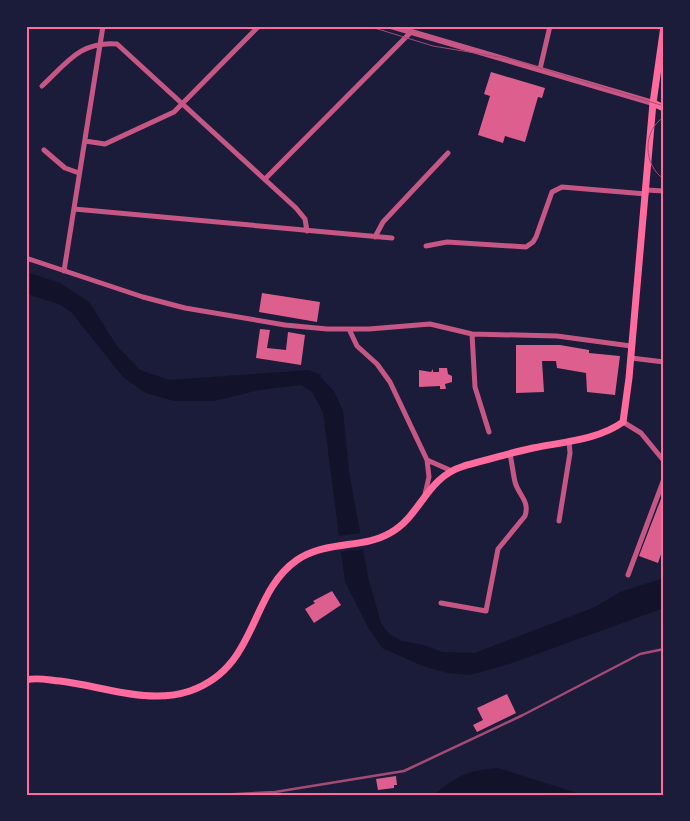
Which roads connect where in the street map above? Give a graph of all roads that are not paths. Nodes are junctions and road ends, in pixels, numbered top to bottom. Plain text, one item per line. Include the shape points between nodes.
1 (103, 26) edge
2 (260, 26) edge
3 (391, 26) edge
4 (550, 26) edge
5 (664, 26) edge
6 (411, 32) junction
7 (100, 43) junction
8 (540, 70) junction
9 (42, 86) dead end
10 (652, 103) junction
11 (182, 105) junction
12 (664, 108) edge
13 (86, 141) junction
14 (44, 150) dead end
15 (448, 153) dead end
16 (79, 173) junction
17 (265, 179) junction
18 (664, 191) edge
19 (646, 192) junction
20 (74, 208) junction
21 (306, 231) junction
22 (375, 237) junction
23 (392, 238) dead end
24 (426, 246) dead end
25 (26, 258) edge
26 (64, 271) junction
27 (350, 329) junction
28 (472, 334) junction
29 (632, 346) junction
30 (631, 358) junction
31 (664, 362) edge
32 (623, 422) junction
33 (489, 432) dead end
34 (569, 441) junction
35 (510, 454) junction
36 (428, 460) junction
37 (664, 461) edge
38 (452, 471) junction
39 (664, 479) edge
40 (425, 494) junction
41 (559, 521) dead end
42 (628, 575) dead end
43 (442, 603) dead end
44 (26, 680) edge

1 - 7 street
2 - 11 street
3 - 6 street
4 - 8 street
5 - 10 main road
6 - 8 street
6 - 17 street
7 - 9 street via 81,49
7 - 11 street via 117,44
7 - 13 street
8 - 10 street
10 - 12 main road
10 - 19 main road
11 - 13 street via 174,112 105,144
11 - 17 street
13 - 16 street
14 - 16 street via 65,168
15 - 22 street via 383,222
16 - 20 street
17 - 21 street via 301,214
18 - 19 street
19 - 24 street via 562,187 552,192 536,237 526,246 447,242
19 - 29 main road
20 - 21 street
20 - 26 street
21 - 22 street
22 - 23 street
25 - 26 street
26 - 27 street via 185,308 285,325
27 - 28 street via 430,324
27 - 36 street via 357,346 377,364 390,382
28 - 29 street via 557,336
28 - 33 street via 475,387
29 - 30 main road
30 - 31 street
30 - 32 main road
32 - 34 main road via 608,431
32 - 37 street via 641,433
34 - 35 main road
34 - 41 street
35 - 38 main road
35 - 43 street via 515,482 525,499 527,511 498,549 486,612
36 - 38 street
36 - 40 street
38 - 40 main road
39 - 42 street
40 - 44 main road via 414,512 383,537 336,545 308,554 286,569 270,591 238,654 216,678 204,685 178,694 150,696 72,682

